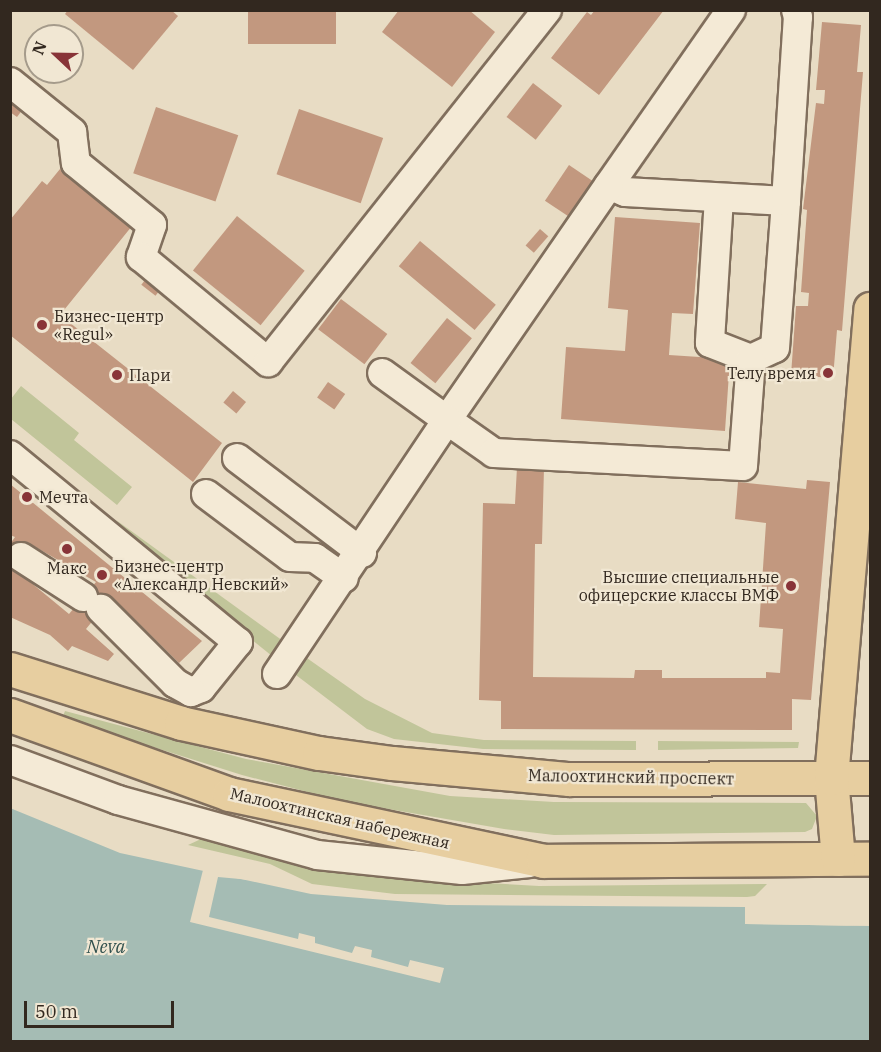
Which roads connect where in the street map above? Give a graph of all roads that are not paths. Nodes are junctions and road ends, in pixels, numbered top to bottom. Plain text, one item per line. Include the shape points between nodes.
1 (547, 10) edge
2 (731, 10) edge
3 (796, 10) edge
4 (10, 82) edge
5 (609, 185) junction
6 (718, 198) junction
7 (786, 201) junction
8 (870, 309) edge
9 (751, 359) junction
10 (382, 373) dead end
11 (447, 420) junction
12 (10, 454) edge
13 (237, 458) dead end
14 (863, 485) edge
15 (206, 494) dead end
16 (362, 553) junction
17 (21, 557) dead end
18 (344, 578) junction
19 (10, 669) edge
20 (277, 674) dead end
21 (10, 715) edge
22 (10, 760) edge
23 (852, 778) edge
24 (838, 859) junction
25 (870, 859) edge
26 (558, 862) junction

1 - 4 street via 268,362 141,257 152,225 76,163 72,132
2 - 5 street
3 - 7 street
5 - 6 street via 625,192
5 - 11 street
6 - 7 street
6 - 9 street via 710,344
7 - 9 street via 775,348
8 - 14 main road
9 - 11 street via 743,466 494,453
10 - 11 street
11 - 16 street
12 - 17 street via 238,642 201,688 191,692 175,682 92,603
13 - 16 street
14 - 23 main road
15 - 18 street via 290,557 315,558
16 - 18 street
18 - 20 street
19 - 23 main road, Малоохтинский проспект via 181,723 319,753 392,764 569,779
21 - 26 main road, Малоохтинская набережная via 229,794
22 - 26 street via 118,800 317,855 462,870
23 - 24 main road
24 - 25 main road
24 - 26 main road

